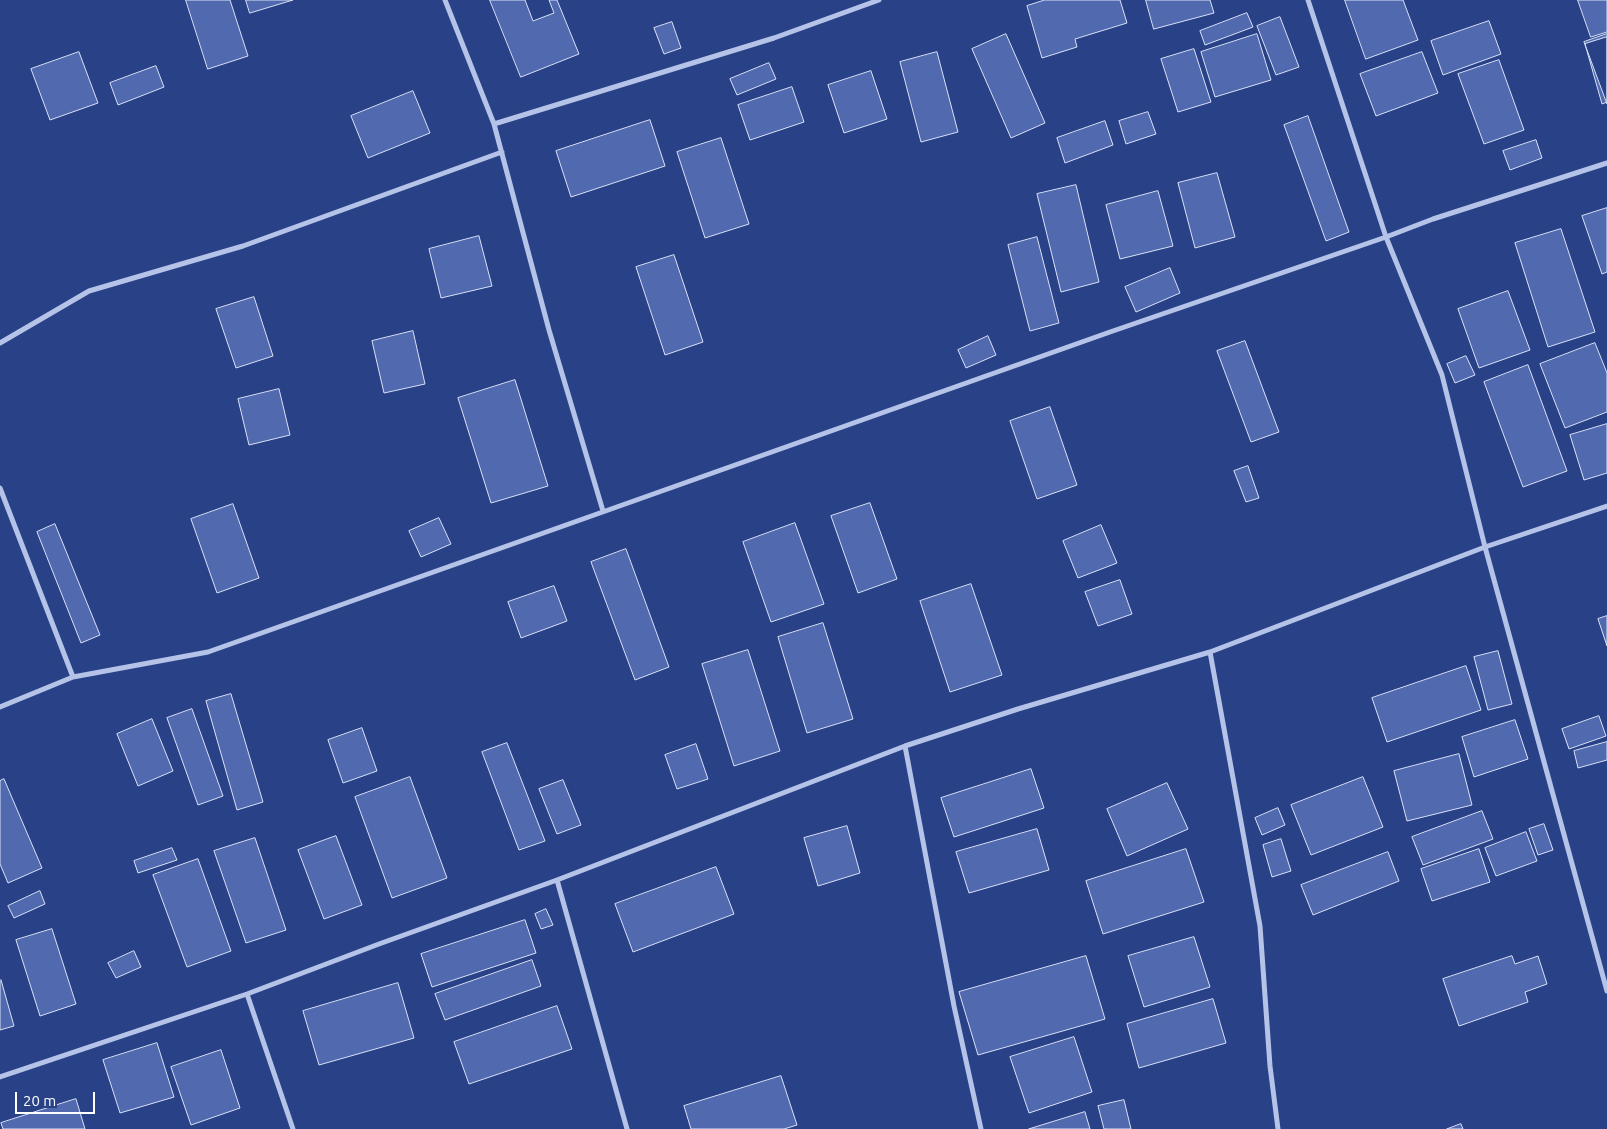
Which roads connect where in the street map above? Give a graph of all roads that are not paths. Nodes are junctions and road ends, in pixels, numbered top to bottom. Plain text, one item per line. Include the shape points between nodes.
1 (444, 0) edge
2 (879, 0) edge
3 (1308, 0) edge
4 (494, 124) junction
5 (502, 152) junction
6 (1607, 162) edge
7 (1386, 237) junction
8 (0, 343) edge
9 (0, 488) edge
10 (1607, 506) edge
11 (603, 511) junction
12 (1485, 547) junction
13 (1210, 652) junction
14 (73, 676) junction
15 (0, 707) edge
16 (904, 746) junction
17 (557, 880) junction
18 (1607, 991) edge
19 (247, 994) junction
20 (0, 1077) edge
21 (293, 1129) edge
22 (627, 1129) edge
23 (981, 1129) edge
24 (1278, 1129) edge

1 - 4 street
2 - 4 street via 774,38
3 - 7 street
4 - 5 street
5 - 8 street via 243,246 89,291
5 - 11 street via 549,330
6 - 7 street
7 - 11 street
7 - 12 street via 1442,375
9 - 14 street
10 - 12 street
11 - 14 street via 208,652
12 - 13 street
12 - 18 street
13 - 16 street
13 - 24 street via 1260,926
14 - 15 street
16 - 17 street
16 - 23 street
17 - 19 street
17 - 22 street
19 - 20 street
19 - 21 street

